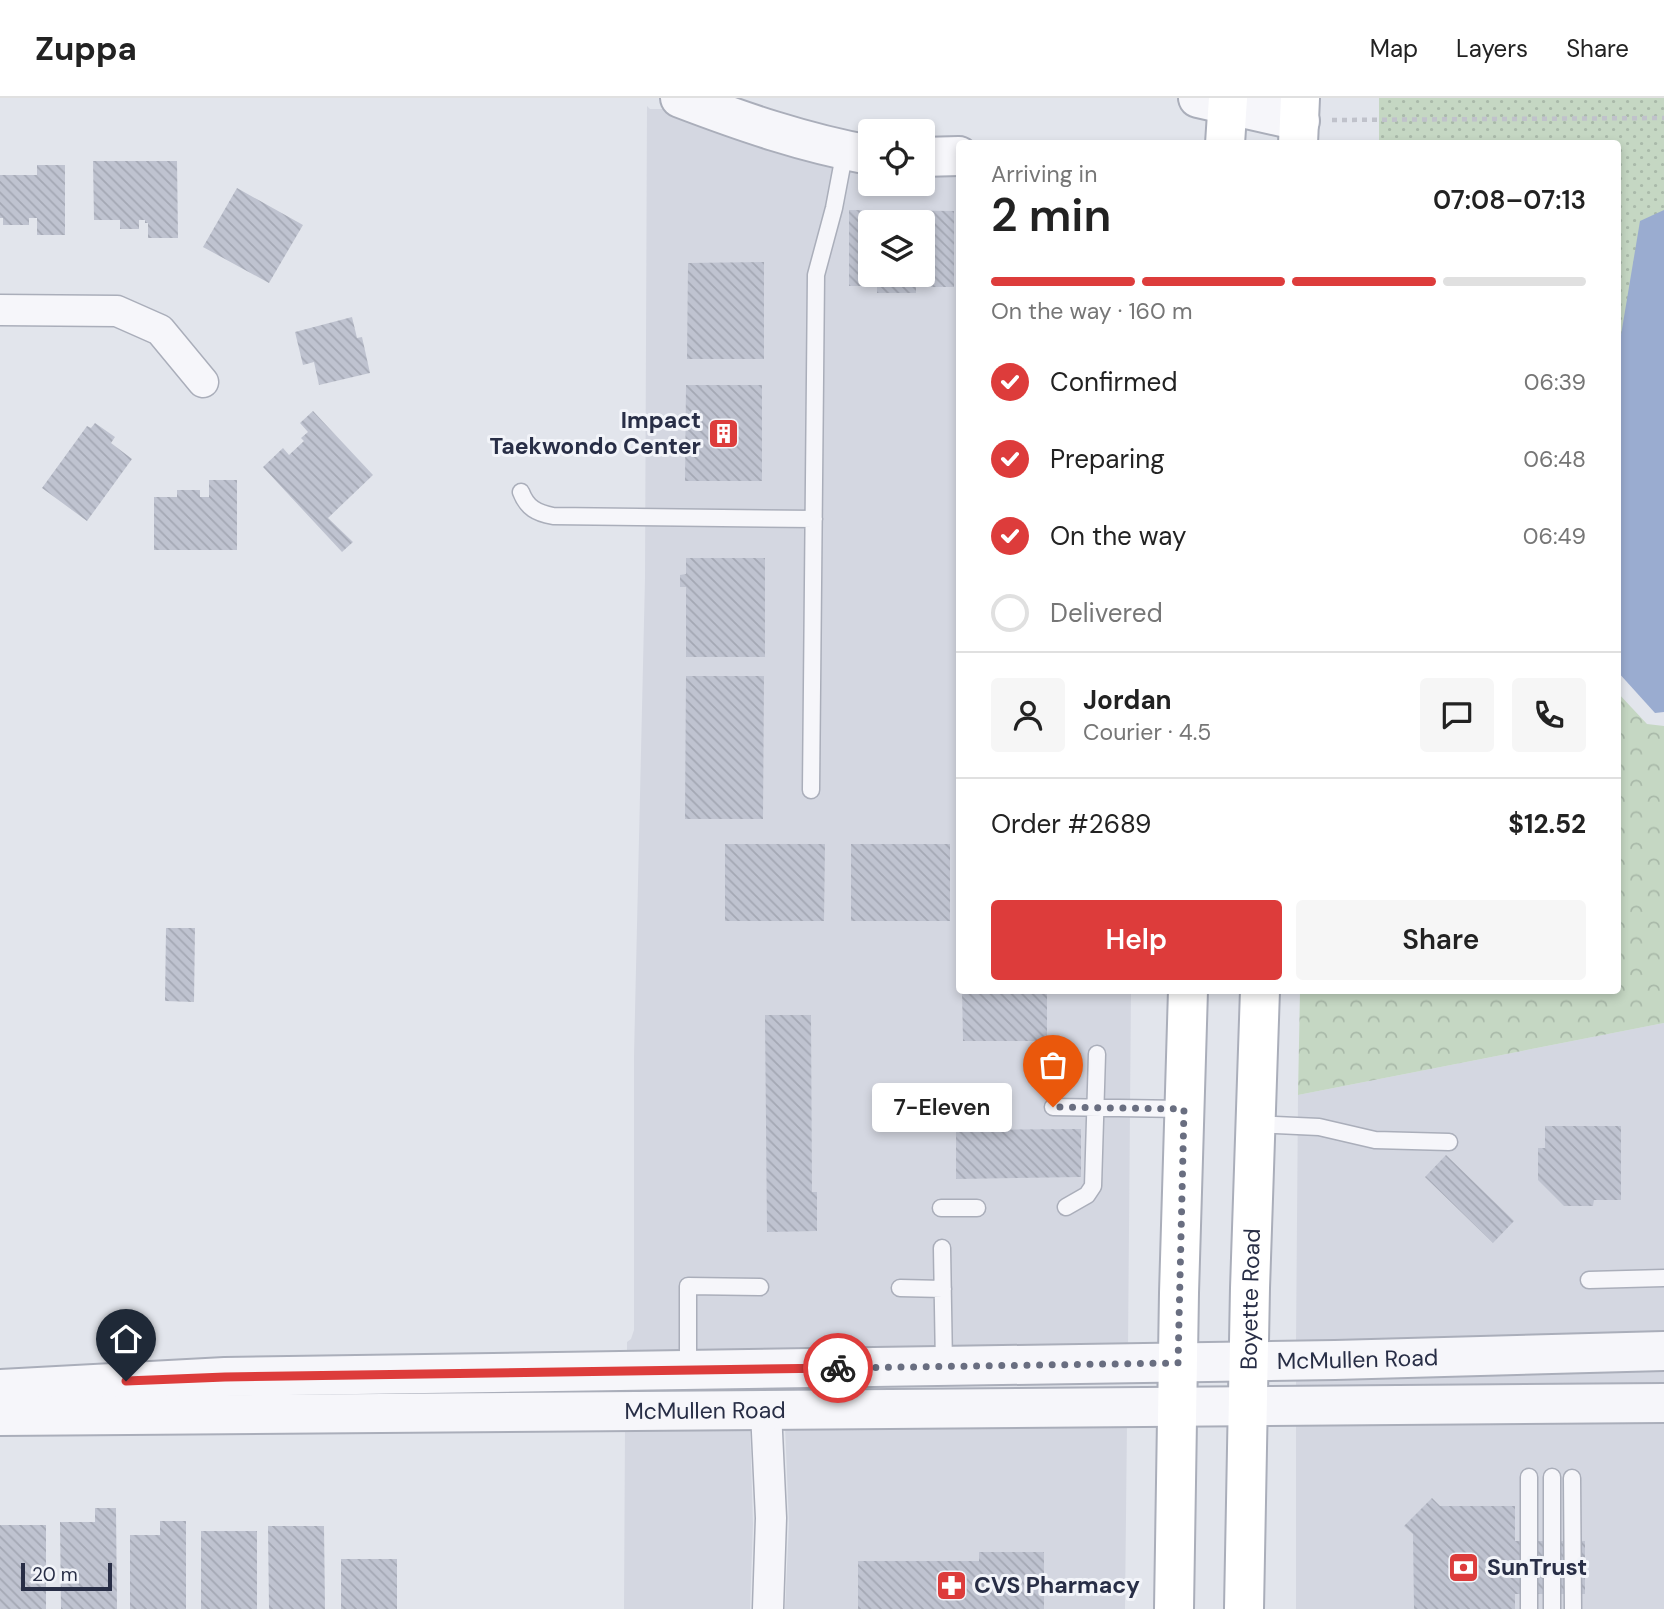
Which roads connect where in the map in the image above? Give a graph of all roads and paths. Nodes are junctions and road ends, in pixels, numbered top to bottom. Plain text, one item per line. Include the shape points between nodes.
1 (680, 98) edge
2 (1664, 118) edge
3 (1352, 120) dead end
4 (1220, 121) edge
5 (1299, 121) edge
6 (857, 152) edge
7 (956, 156) edge
8 (935, 157) edge
9 (0, 310) edge
10 (203, 382) dead end
11 (521, 492) dead end
12 (814, 519) junction
13 (811, 790) dead end
14 (1188, 994) edge
15 (1260, 994) edge
16 (1097, 1054) dead end
17 (1053, 1107) dead end
18 (1096, 1107) junction
19 (1184, 1109) junction
20 (1255, 1124) junction
21 (1450, 1142) dead end
22 (1066, 1207) dead end
23 (941, 1208) dead end
24 (977, 1208) dead end
25 (942, 1248) dead end
26 (1664, 1278) edge
27 (1589, 1280) dead end
28 (760, 1287) dead end
29 (900, 1288) dead end
30 (943, 1289) junction
31 (1664, 1351) edge
32 (1249, 1362) junction
33 (1178, 1363) junction
34 (944, 1366) junction
35 (688, 1370) junction
36 (0, 1389) edge
37 (55, 1401) junction
38 (1664, 1403) edge
39 (1177, 1407) junction
40 (1248, 1408) junction
41 (766, 1410) junction
42 (0, 1416) edge
43 (1529, 1477) dead end
44 (1552, 1477) dead end
45 (1572, 1478) dead end
46 (768, 1609) edge
47 (1174, 1609) edge
48 (1244, 1609) edge
49 (1529, 1609) edge
50 (1552, 1609) edge
51 (1573, 1609) edge

1 - 6 street via 786,136
2 - 3 path
4 - 5 street
6 - 12 lane via 834,208 816,275
7 - 8 street
9 - 10 street via 117,311 160,330
11 - 12 lane via 532,508 553,516
12 - 13 lane
14 - 19 main road
15 - 20 main road, Boyette Road
16 - 18 lane
17 - 18 lane
18 - 19 lane
18 - 22 lane via 1093,1186
19 - 33 main road
20 - 21 lane via 1319,1127 1375,1140
20 - 32 main road, Boyette Road
23 - 24 lane
25 - 30 lane
26 - 27 lane
28 - 35 lane via 688,1286
29 - 30 lane
30 - 34 lane
31 - 32 street, McMullen Road
32 - 33 street, McMullen Road
32 - 40 main road, Boyette Road
33 - 34 street, McMullen Road
33 - 39 main road
34 - 35 street, McMullen Road
35 - 37 street, McMullen Road via 225,1377
36 - 37 street, McMullen Road
37 - 41 street, McMullen Road
37 - 42 street, McMullen Road
38 - 40 street, McMullen Road
39 - 40 street, McMullen Road
39 - 41 street, McMullen Road
39 - 47 main road
40 - 48 main road, Boyette Road
41 - 46 street via 771,1518
43 - 49 lane
44 - 50 lane
45 - 51 lane

